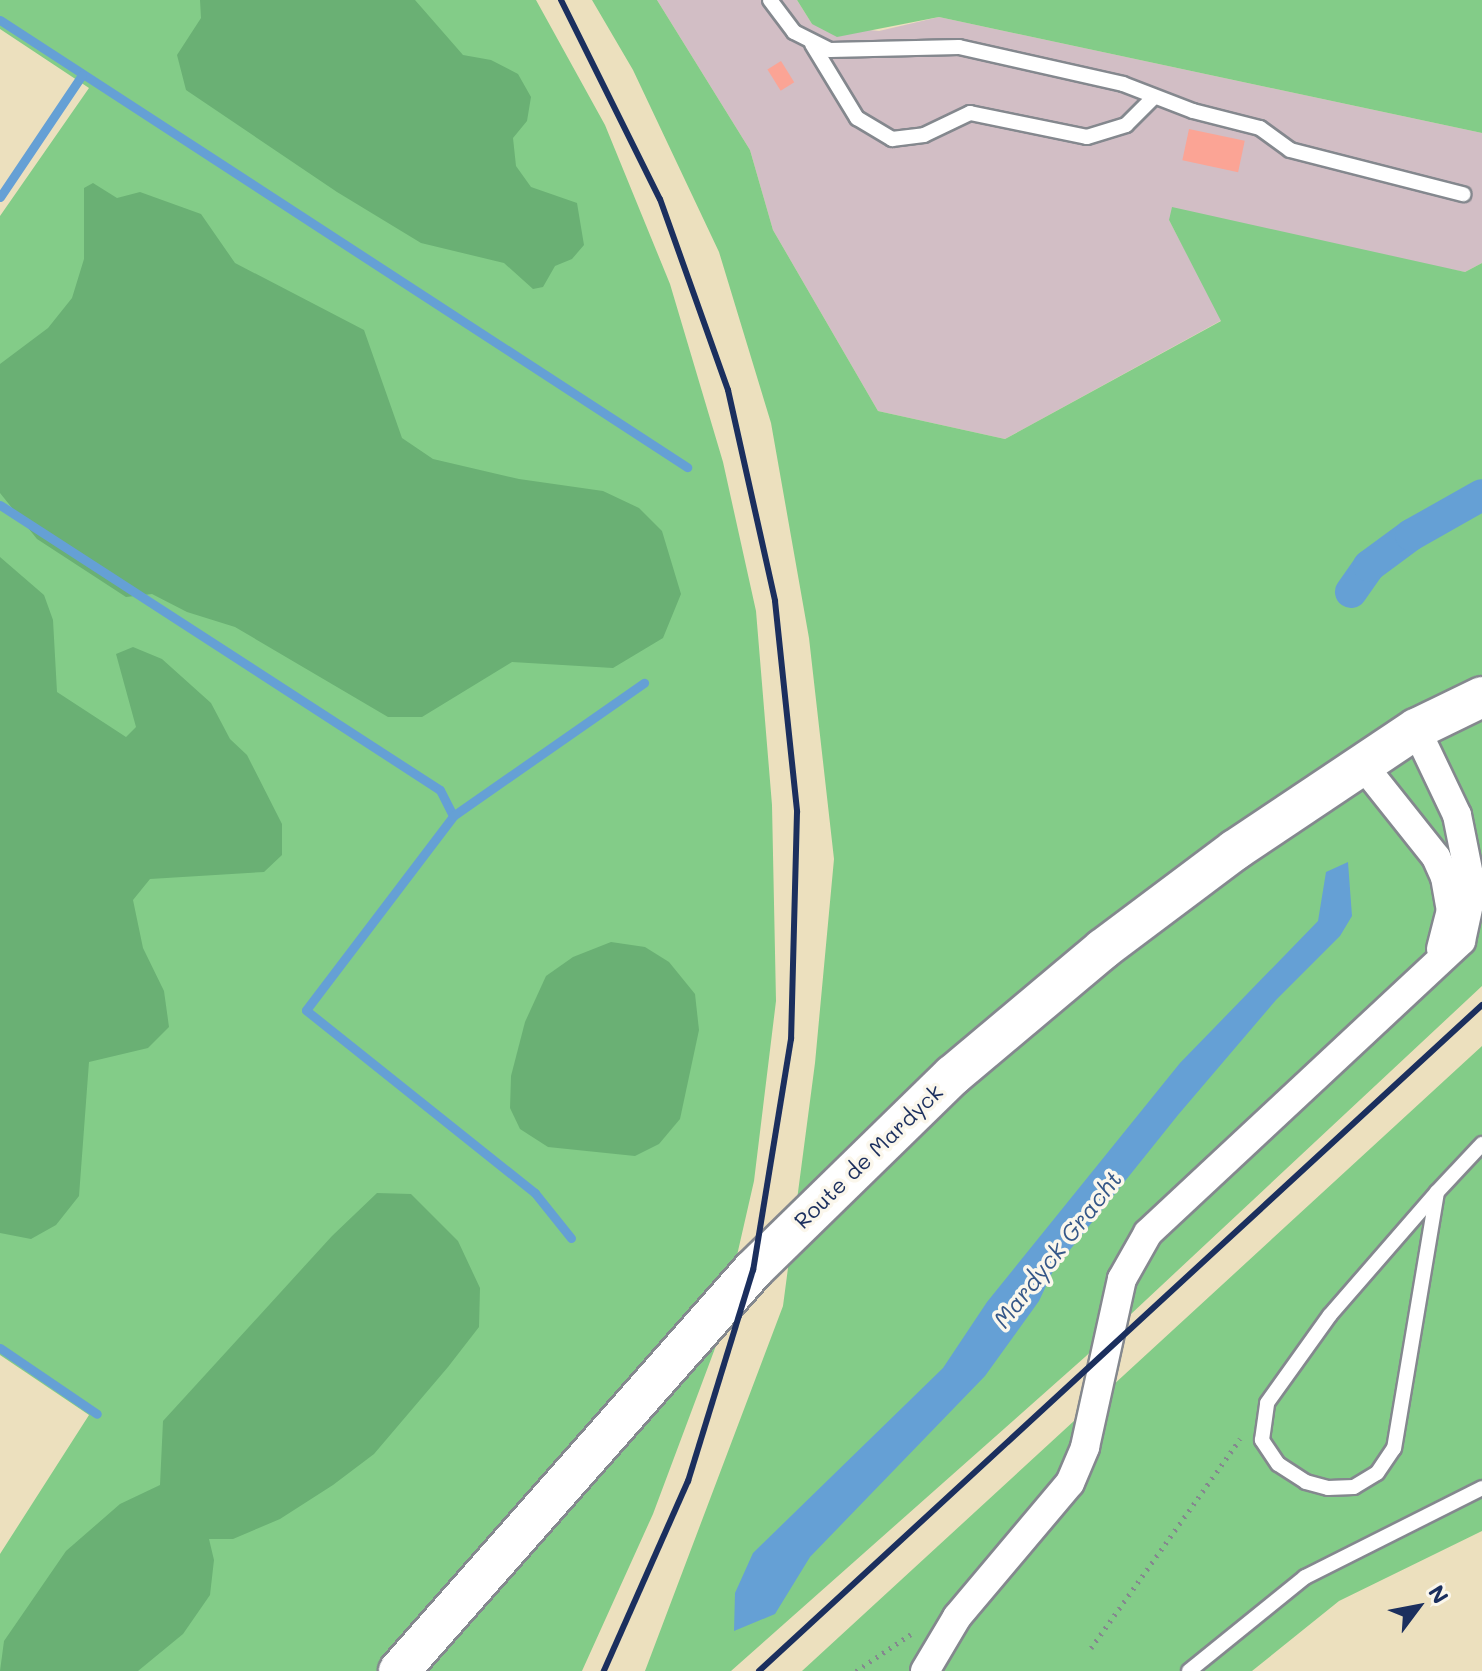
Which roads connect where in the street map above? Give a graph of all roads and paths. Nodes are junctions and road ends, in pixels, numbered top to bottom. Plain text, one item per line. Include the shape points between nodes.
1 (770, 0) edge
2 (812, 44) junction
3 (1154, 97) junction
4 (1463, 194) dead end
5 (1482, 676) edge
6 (1482, 697) edge
7 (1416, 729) junction
8 (1362, 764) junction
9 (1421, 981) junction
10 (1482, 1144) edge
11 (1437, 1192) junction
12 (1267, 1403) junction
13 (1482, 1488) edge
14 (957, 1617) junction
15 (1091, 1648) dead end
16 (399, 1671) edge
17 (856, 1671) edge
18 (925, 1671) edge
19 (1189, 1671) edge

1 - 2 lane via 786,23
2 - 3 lane via 864,52 959,47 1123,84
2 - 3 lane via 857,118 892,139 924,135 970,113 1087,137 1126,125
3 - 4 lane via 1260,128 1290,150
5 - 7 main road, Route de Mardyck
6 - 7 main road, Route de Mardyck
7 - 8 main road, Route de Mardyck
7 - 9 street via 1454,803 1472,900 1461,941
8 - 9 street via 1436,857 1448,888 1447,933
8 - 16 main road, Route de Mardyck via 1132,926 875,1147 735,1290
9 - 14 street via 1142,1241 1122,1279 1085,1447 1070,1483
10 - 11 lane
11 - 12 lane via 1330,1315
11 - 12 lane via 1402,1420 1387,1462 1365,1481 1342,1490 1291,1474 1262,1440
12 - 15 path
13 - 19 lane via 1295,1583
14 - 17 path via 891,1644
14 - 18 street

